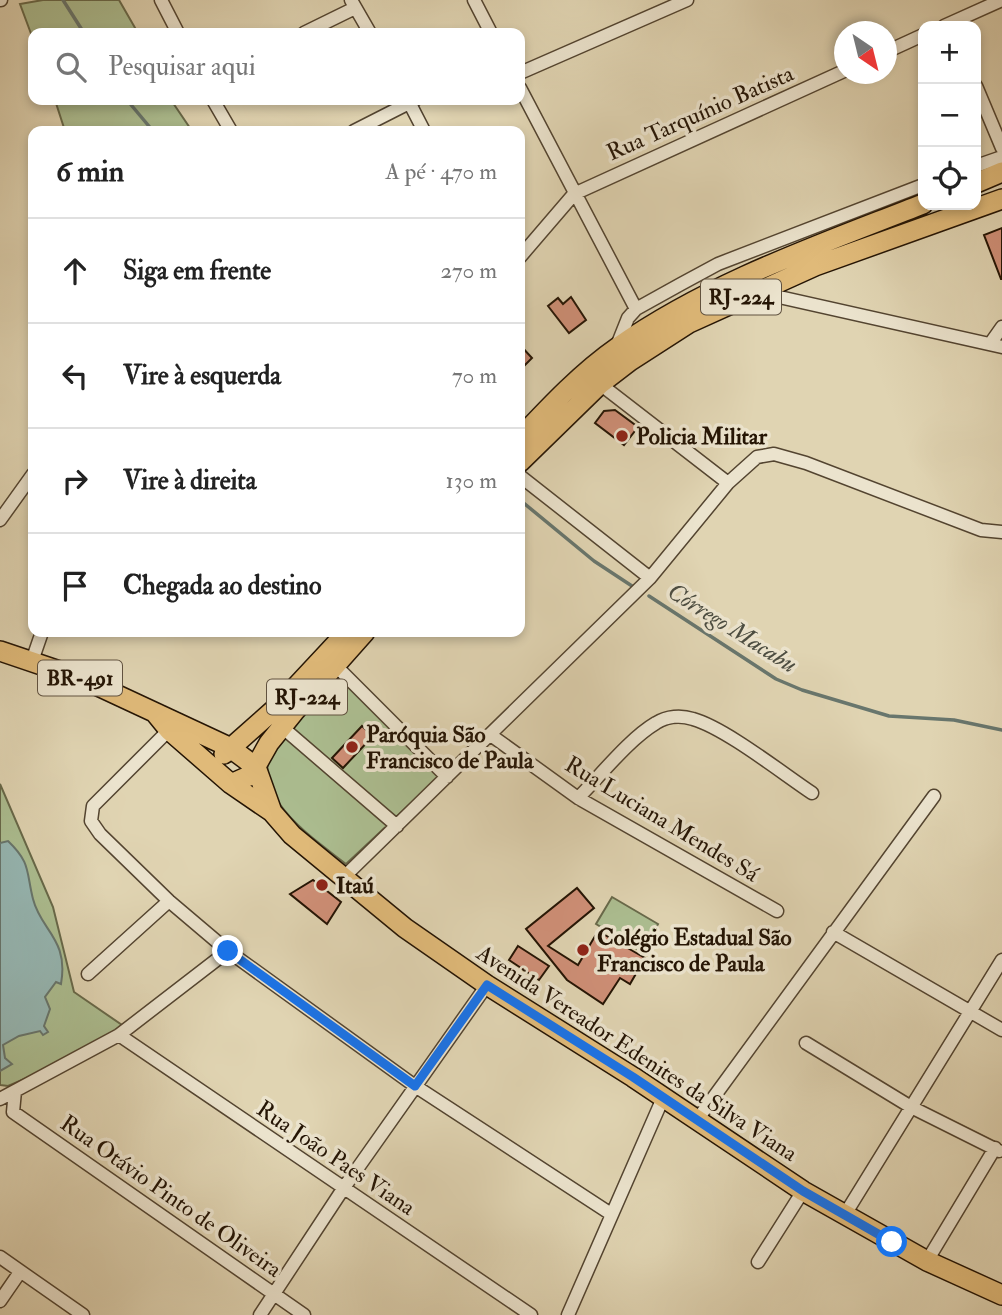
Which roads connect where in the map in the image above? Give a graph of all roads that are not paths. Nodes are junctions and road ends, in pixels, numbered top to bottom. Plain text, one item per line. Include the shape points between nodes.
1 (161, 0) edge
2 (474, 0) edge
3 (687, 0) edge
4 (1002, 0) edge
5 (353, 4) edge
6 (957, 21) edge
7 (175, 28) edge
8 (312, 28) edge
9 (367, 28) edge
10 (488, 28) edge
11 (918, 37) edge
12 (897, 47) edge
13 (525, 72) edge
14 (834, 76) edge
15 (525, 98) edge
16 (981, 98) edge
17 (216, 105) edge
18 (403, 105) edge
19 (413, 105) edge
20 (229, 126) edge
21 (364, 126) edge
22 (422, 126) edge
23 (1002, 148) edge
24 (981, 166) edge
25 (1000, 167) edge
26 (981, 180) edge
27 (918, 187) edge
28 (574, 194) junction
29 (1002, 199) edge
30 (918, 206) edge
31 (525, 251) edge
32 (775, 253) junction
33 (753, 291) junction
34 (636, 309) junction
35 (1002, 327) edge
36 (996, 345) edge
37 (616, 348) junction
38 (600, 384) junction
39 (525, 433) edge
40 (525, 457) edge
41 (525, 480) edge
42 (28, 481) edge
43 (728, 483) junction
44 (0, 520) edge
45 (1002, 532) edge
46 (650, 579) junction
47 (40, 637) edge
48 (342, 637) edge
49 (360, 637) edge
50 (0, 651) edge
51 (32, 661) junction
52 (335, 665) junction
53 (156, 714) junction
54 (282, 727) junction
55 (169, 730) junction
56 (492, 736) junction
57 (229, 747) junction
58 (256, 767) junction
59 (447, 777) junction
60 (226, 779) junction
61 (812, 793) dead end
62 (934, 796) dead end
63 (578, 798) junction
64 (272, 812) junction
65 (397, 826) junction
66 (344, 877) junction
67 (169, 901) junction
68 (777, 911) dead end
69 (833, 932) junction
70 (228, 951) junction
71 (1002, 960) edge
72 (88, 974) dead end
73 (487, 985) junction
74 (969, 1011) junction
75 (1002, 1030) edge
76 (119, 1035) junction
77 (806, 1043) dead end
78 (415, 1086) junction
79 (15, 1091) junction
80 (663, 1098) junction
81 (0, 1099) edge
82 (0, 1106) edge
83 (911, 1107) junction
84 (13, 1112) junction
85 (697, 1120) junction
86 (343, 1189) junction
87 (803, 1191) junction
88 (611, 1214) junction
89 (844, 1216) junction
90 (0, 1257) edge
91 (927, 1261) junction
92 (758, 1262) dead end
93 (20, 1272) junction
94 (274, 1294) junction
95 (1002, 1295) edge
96 (0, 1301) edge
97 (83, 1315) edge
98 (260, 1315) edge
99 (304, 1315) edge
100 (531, 1315) edge
101 (568, 1315) edge

1 - 7 street
2 - 10 street
3 - 13 street
4 - 6 street
5 - 8 street
5 - 9 street
11 - 12 street
14 - 28 street, Rua Tarquínio Batista
15 - 28 street
16 - 23 street
17 - 20 street
18 - 21 street
19 - 22 street
24 - 25 street
25 - 26 main road
27 - 32 street
28 - 31 street
28 - 34 street
29 - 33 main road, RJ-224
30 - 32 main road, RJ-224
32 - 34 street via 719,264
32 - 37 main road, RJ-224
33 - 36 street
33 - 38 main road, RJ-224 via 690,323
34 - 37 street
35 - 36 street
37 - 39 main road, RJ-224
38 - 40 main road, RJ-224
38 - 43 street
41 - 46 street
42 - 44 street
43 - 45 street via 757,457 774,454 981,530
43 - 46 street
46 - 56 street
47 - 51 street
48 - 57 main road, RJ-224 via 277,706
49 - 52 main road, RJ-224
50 - 51 main road, Avenida Vereador Edenites da Silva Viana / BR-491
51 - 53 main road, Avenida Vereador Edenites da Silva Viana / BR-491
52 - 54 main road, RJ-224
52 - 59 street
53 - 55 main road, Avenida Vereador Edenites da Silva Viana / BR-491
53 - 57 main road, Avenida Vereador Edenites da Silva Viana / BR-491
54 - 58 main road, RJ-224
54 - 65 street
55 - 60 main road, Avenida Vereador Edenites da Silva Viana / BR-491
55 - 67 street via 90,814 100,834
56 - 59 street
56 - 63 street, Rua Luciana Mendes Sá
57 - 58 main road, Avenida Vereador Edenites da Silva Viana
57 - 60 main road via 220,761
58 - 60 main road via 246,779
58 - 64 main road, Avenida Vereador Edenites da Silva Viana
59 - 65 street
60 - 64 main road, Avenida Vereador Edenites da Silva Viana
61 - 63 street via 714,729 692,718 673,717 657,722 640,736
62 - 69 street
63 - 68 street, Rua Luciana Mendes Sá
64 - 66 main road, Avenida Vereador Edenites da Silva Viana via 292,835
65 - 66 street
66 - 73 main road, Avenida Vereador Edenites da Silva Viana via 405,928
67 - 70 street
67 - 72 street
69 - 74 street
69 - 85 street
70 - 76 street
70 - 78 street
71 - 74 street
73 - 78 street
73 - 80 main road, Avenida Vereador Edenites da Silva Viana
74 - 75 street
74 - 83 street
76 - 79 street
76 - 86 street, Rua João Paes Viana
77 - 83 street
78 - 86 street
78 - 88 street
79 - 81 street
79 - 84 street
80 - 85 main road, Avenida Vereador Edenites da Silva Viana
80 - 88 street
82 - 84 street, Rua Otávio Pinto de Oliveira
83 - 89 street
83 - 91 street via 997,1150
84 - 94 street, Rua Otávio Pinto de Oliveira
85 - 87 main road, Avenida Vereador Edenites da Silva Viana
86 - 94 street
86 - 100 street, Rua João Paes Viana
87 - 89 main road, Avenida Vereador Edenites da Silva Viana
87 - 92 street
88 - 101 street
89 - 91 main road, Avenida Vereador Edenites da Silva Viana
90 - 93 street
91 - 95 main road, Avenida Vereador Edenites da Silva Viana
93 - 96 street
93 - 97 street
94 - 98 street
94 - 99 street, Rua Otávio Pinto de Oliveira

